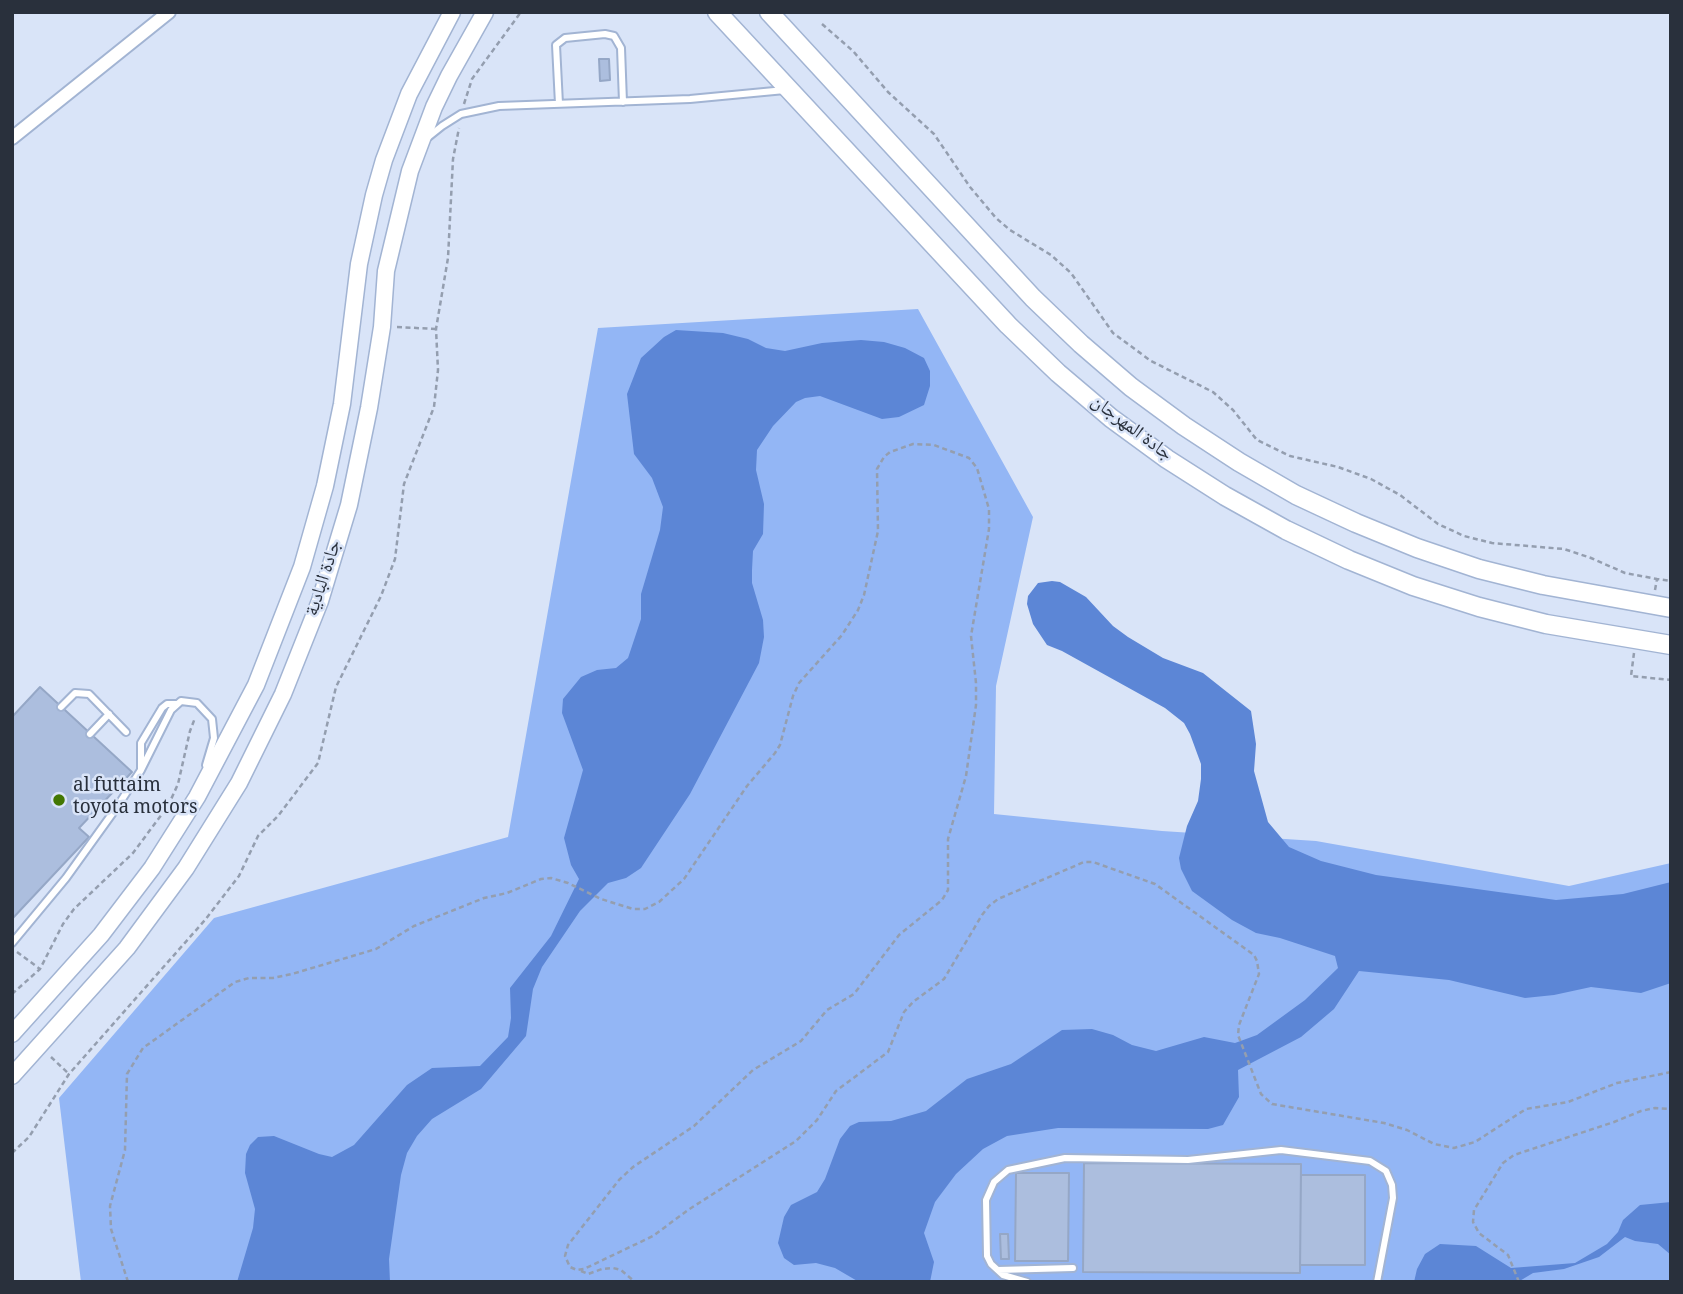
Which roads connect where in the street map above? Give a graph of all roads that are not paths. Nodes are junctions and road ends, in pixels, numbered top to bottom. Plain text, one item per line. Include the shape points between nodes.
1 (169, 12) edge
2 (452, 12) edge
3 (485, 12) edge
4 (717, 12) edge
5 (769, 12) edge
6 (788, 90) junction
7 (623, 102) junction
8 (559, 104) junction
9 (12, 138) edge
10 (420, 144) junction
11 (1671, 608) edge
12 (1671, 645) edge
13 (176, 704) junction
14 (61, 707) dead end
15 (109, 714) junction
16 (126, 732) dead end
17 (90, 734) dead end
18 (141, 771) junction
19 (197, 797) junction
20 (12, 945) edge
21 (12, 1034) edge
22 (12, 1076) edge
23 (1073, 1268) dead end
24 (997, 1270) junction
25 (1027, 1282) edge
26 (1377, 1282) edge

1 - 9 street
2 - 19 street, جادة البادية via 410,94 374,195 359,264 338,424 302,567 256,685
3 - 10 street, جادة البادية via 449,76
4 - 6 main road, جادة المهرجان
5 - 11 main road, جادة المهرجان via 1034,298 1111,370 1184,426 1296,495 1417,548 1543,585
6 - 7 lane
6 - 12 main road, جادة المهرجان via 1058,373 1111,418 1225,496 1286,530 1413,586 1546,624
7 - 8 lane
7 - 8 lane via 620,43 605,34 565,38 556,45
8 - 10 lane via 473,110 451,119
10 - 22 street, جادة البادية via 386,271 382,327 360,457 303,648 262,739 213,826 158,909
13 - 18 lane
13 - 18 lane via 162,708 141,743
13 - 19 lane via 186,700 201,705 215,732
14 - 15 lane via 75,693 85,692
15 - 16 lane
15 - 17 lane
18 - 20 lane
19 - 21 street, جادة البادية via 120,910
23 - 24 lane
24 - 25 lane
24 - 26 lane via 987,1256 986,1200 994,1182 1008,1170 1065,1158 1188,1160 1282,1150 1370,1161 1386,1171 1393,1198

